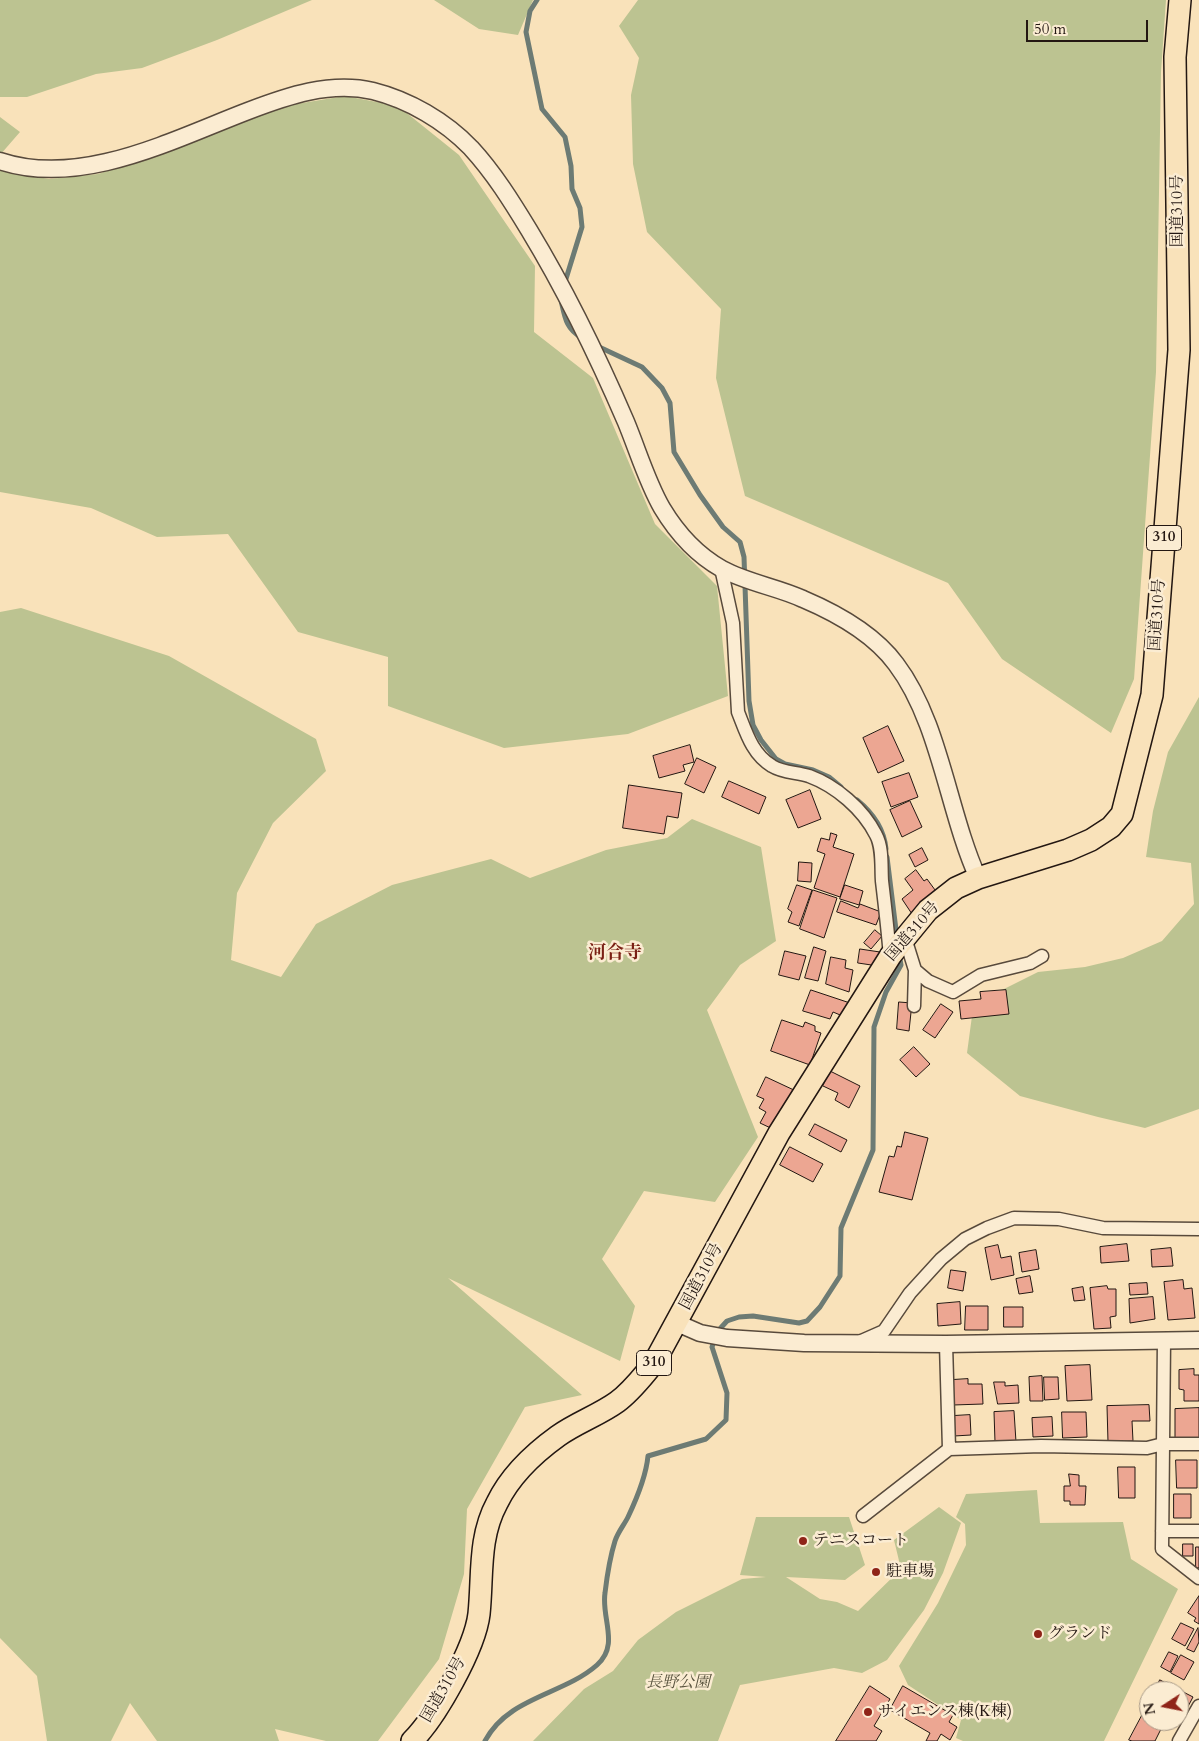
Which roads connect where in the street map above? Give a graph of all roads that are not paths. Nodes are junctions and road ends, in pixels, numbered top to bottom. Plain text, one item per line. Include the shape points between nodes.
1 (1180, 0) edge
2 (0, 161) edge
3 (726, 571) junction
4 (978, 878) junction
5 (897, 947) junction
6 (1042, 956) dead end
7 (915, 970) junction
8 (914, 1006) dead end
9 (1199, 1229) edge
10 (677, 1323) junction
11 (1164, 1340) junction
12 (1199, 1340) edge
13 (859, 1342) junction
14 (946, 1344) junction
15 (1163, 1444) junction
16 (1199, 1444) edge
17 (949, 1449) junction
18 (863, 1516) dead end
19 (1162, 1531) junction
20 (1199, 1531) edge
21 (1199, 1578) edge
22 (1199, 1706) edge
23 (1195, 1719) edge
24 (412, 1741) edge
25 (1179, 1741) edge

1 - 4 highway, 国道310号 / 310 via 1175,57 1179,350 1148,713 1129,794 1122,814 1111,827 1068,850
2 - 3 street via 46,170 84,168 156,146 294,95 331,89 372,91 415,107 470,146 515,206 547,259 600,364 662,507 688,542 702,556
3 - 4 street via 802,598 844,620 864,632 896,664 920,706
3 - 5 street via 733,623 738,712 753,747 781,771 826,783 851,803 877,836
4 - 5 highway, 国道310号 / 310 via 956,888 928,910
5 - 7 street
5 - 10 highway, 国道310号 / 310 via 780,1133
6 - 7 street via 1024,965 981,975 953,992 928,981
7 - 8 street
9 - 13 street via 1103,1228 1059,1219 1014,1218 965,1239 941,1259 910,1293 884,1331
10 - 13 street via 700,1333 727,1338 804,1343
10 - 24 highway, 国道310号 / 310 via 654,1363 636,1385 617,1402 558,1436 531,1458 518,1470 496,1503 482,1546 478,1616 468,1648 452,1684
11 - 12 street
11 - 14 street
11 - 15 street
13 - 14 street
14 - 17 street
15 - 16 street
15 - 17 street via 1147,1448 1041,1446
15 - 19 street
17 - 18 street
19 - 20 street
19 - 21 street via 1162,1549
22 - 23 street
23 - 25 street

